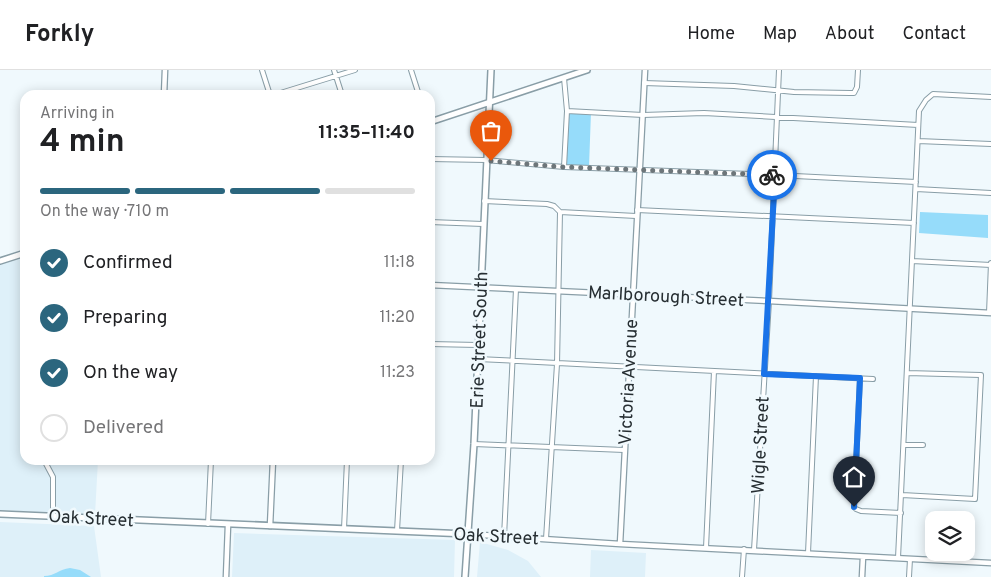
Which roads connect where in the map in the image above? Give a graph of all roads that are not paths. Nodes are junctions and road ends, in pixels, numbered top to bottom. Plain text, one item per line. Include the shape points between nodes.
1 (165, 70) edge
2 (262, 70) edge
3 (334, 70) edge
4 (355, 70) edge
5 (411, 70) edge
6 (491, 70) edge
7 (584, 70) edge
8 (645, 70) edge
9 (778, 70) edge
10 (858, 70) edge
11 (336, 76) junction
12 (564, 78) junction
13 (644, 83) junction
14 (164, 90) edge
15 (268, 90) edge
16 (290, 90) edge
17 (340, 90) edge
18 (417, 90) edge
19 (778, 90) junction
20 (991, 97) edge
21 (488, 102) junction
22 (567, 110) junction
23 (643, 114) junction
24 (776, 118) junction
25 (435, 120) edge
26 (918, 125) junction
27 (918, 141) junction
28 (991, 144) edge
29 (435, 159) edge
30 (486, 160) junction
31 (564, 167) junction
32 (640, 169) junction
33 (775, 175) junction
34 (916, 182) junction
35 (916, 189) junction
36 (991, 193) edge
37 (484, 201) junction
38 (637, 210) junction
39 (560, 212) junction
40 (636, 216) junction
41 (772, 216) junction
42 (435, 222) edge
43 (914, 223) junction
44 (483, 224) junction
45 (20, 255) edge
46 (0, 261) edge
47 (912, 261) junction
48 (991, 264) edge
49 (435, 285) edge
50 (481, 288) junction
51 (516, 289) junction
52 (558, 290) junction
53 (633, 295) junction
54 (769, 301) junction
55 (910, 309) junction
56 (990, 313) edge
57 (435, 344) edge
58 (478, 345) junction
59 (478, 359) junction
60 (512, 362) junction
61 (557, 364) junction
62 (629, 368) junction
63 (714, 371) junction
64 (907, 373) junction
65 (764, 374) junction
66 (816, 376) junction
67 (860, 378) junction
68 (872, 379) dead end
69 (474, 444) junction
70 (509, 445) junction
71 (904, 445) junction
72 (553, 446) junction
73 (923, 446) dead end
74 (624, 450) junction
75 (47, 465) edge
76 (210, 465) edge
77 (273, 465) edge
78 (347, 465) edge
79 (401, 465) edge
80 (902, 495) junction
81 (901, 513) junction
82 (0, 514) edge
83 (53, 516) junction
84 (208, 524) junction
85 (228, 525) junction
86 (270, 526) junction
87 (344, 529) junction
88 (397, 531) junction
89 (467, 534) junction
90 (504, 537) junction
91 (546, 539) junction
92 (620, 544) junction
93 (706, 548) junction
94 (744, 549) junction
95 (754, 550) junction
96 (808, 553) junction
97 (863, 557) junction
98 (898, 558) junction
99 (910, 559) junction
100 (991, 563) edge
101 (226, 577) edge
102 (465, 577) edge
103 (742, 577) edge
104 (862, 577) edge
105 (909, 577) edge

1 - 14 street
2 - 15 street
3 - 11 street
4 - 11 street
5 - 18 street
6 - 21 main road, Erie Street South
7 - 12 main road
8 - 13 street, Victoria Avenue
9 - 19 street, Wigle Street
10 - 19 street via 854,93
11 - 16 street
11 - 17 street
12 - 21 main road
12 - 22 street
13 - 19 street
13 - 23 street, Victoria Avenue
19 - 24 street, Wigle Street
20 - 26 street via 933,94 918,111
21 - 25 main road
21 - 30 main road, Erie Street South
22 - 23 street
22 - 31 street
23 - 24 street via 704,113
23 - 32 street, Victoria Avenue
24 - 26 street
24 - 33 street, Wigle Street
26 - 27 street
27 - 28 street
27 - 34 street
29 - 30 street
30 - 31 street
30 - 37 main road, Erie Street South
31 - 32 street
32 - 33 street
32 - 38 street, Victoria Avenue
33 - 34 street
33 - 41 street, Wigle Street
34 - 35 street
35 - 36 street
35 - 43 street
37 - 39 street via 554,206
37 - 44 main road, Erie Street South
38 - 40 street, Victoria Avenue
38 - 41 street
39 - 40 street
39 - 52 street
40 - 53 street, Victoria Avenue
41 - 43 street
41 - 54 street, Wigle Street
42 - 44 street
43 - 47 street
44 - 50 main road, Erie Street South
45 - 46 main road
47 - 48 street
47 - 55 street
48 - 56 street
49 - 50 street, Marlborough Street
50 - 51 street, Marlborough Street
50 - 58 main road, Erie Street South
51 - 52 street, Marlborough Street
51 - 60 street
52 - 53 street, Marlborough Street
52 - 61 street
53 - 54 street, Marlborough Street
53 - 62 street, Victoria Avenue
54 - 55 street, Marlborough Street
54 - 65 street, Wigle Street
55 - 56 street, Marlborough Street
55 - 64 street
57 - 58 street
58 - 59 main road, Erie Street South
59 - 60 street
59 - 69 main road, Erie Street South
60 - 61 street
60 - 70 street
61 - 62 street
61 - 72 street
62 - 63 street
62 - 74 street, Victoria Avenue
63 - 65 street
63 - 93 street
64 - 71 street
64 - 80 street via 981,375 975,499
65 - 66 street
65 - 95 street, Wigle Street
66 - 67 street
66 - 96 street
67 - 68 street
67 - 81 street via 854,507 861,511
69 - 70 street
69 - 89 main road, Erie Street South
70 - 72 street
70 - 90 street
71 - 73 street
71 - 80 street
72 - 74 street
72 - 91 street
74 - 92 street, Victoria Avenue
75 - 83 street via 53,477
76 - 84 street
77 - 86 street
78 - 87 street
79 - 88 street
80 - 81 street
81 - 98 street
82 - 83 main road, Oak Street
83 - 84 main road, Oak Street
84 - 85 main road, Oak Street
85 - 86 main road, Oak Street
85 - 101 street
86 - 87 main road, Oak Street
87 - 88 main road, Oak Street
88 - 89 main road, Oak Street
89 - 90 street, Oak Street
89 - 102 main road, Erie Street South
90 - 91 street, Oak Street
91 - 92 street, Oak Street
92 - 93 street, Oak Street
93 - 94 street, Oak Street
94 - 95 street, Oak Street
94 - 103 street
95 - 96 street, Oak Street
96 - 97 street, Oak Street
97 - 98 street, Oak Street
97 - 104 street
98 - 99 street, Oak Street
99 - 100 street, Oak Street
99 - 105 street

